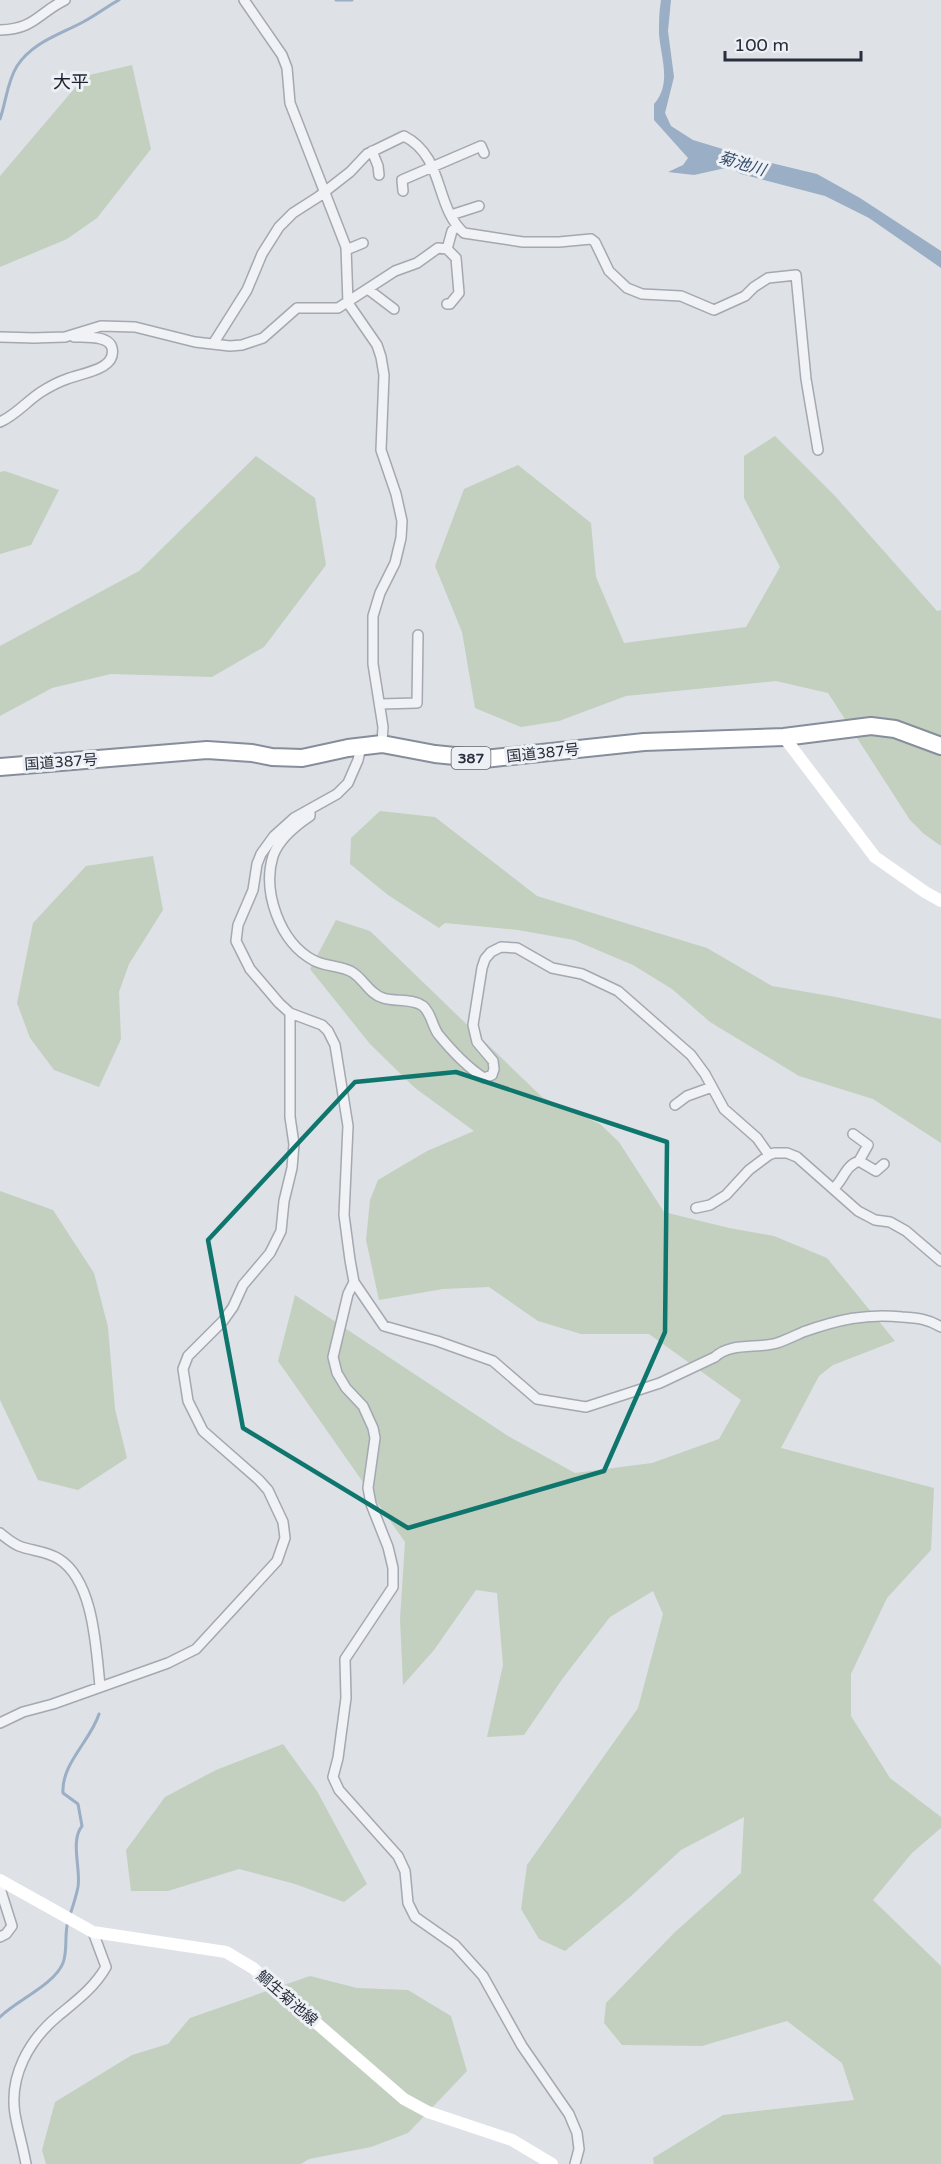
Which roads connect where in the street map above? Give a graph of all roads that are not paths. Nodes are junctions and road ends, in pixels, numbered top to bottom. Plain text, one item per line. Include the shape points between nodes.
1 (65, 0) edge
2 (244, 0) edge
3 (0, 30) edge
4 (372, 151) junction
5 (484, 153) dead end
6 (432, 167) junction
7 (379, 175) dead end
8 (403, 191) dead end
9 (324, 192) junction
10 (479, 206) dead end
11 (451, 215) junction
12 (457, 226) junction
13 (363, 243) dead end
14 (447, 249) junction
15 (346, 250) junction
16 (369, 290) junction
17 (348, 303) junction
18 (447, 304) dead end
19 (394, 309) dead end
20 (0, 337) edge
21 (32, 338) junction
22 (213, 344) junction
23 (0, 422) edge
24 (818, 450) dead end
25 (418, 635) dead end
26 (380, 704) junction
27 (784, 737) junction
28 (381, 744) junction
29 (941, 746) edge
30 (361, 747) junction
31 (0, 766) edge
32 (310, 810) junction
33 (941, 901) edge
34 (290, 1013) junction
35 (712, 1087) junction
36 (675, 1105) dead end
37 (854, 1134) dead end
38 (769, 1155) junction
39 (859, 1161) junction
40 (884, 1164) dead end
41 (834, 1188) junction
42 (696, 1208) dead end
43 (941, 1261) edge
44 (354, 1282) junction
45 (941, 1327) edge
46 (0, 1533) edge
47 (100, 1686) junction
48 (0, 1723) edge
49 (0, 1880) edge
50 (0, 1888) edge
51 (93, 1932) junction
52 (0, 1937) edge
53 (26, 2164) edge
54 (551, 2164) edge
55 (575, 2164) edge

1 - 3 street via 27,26
2 - 9 street via 282,55 290,103
4 - 6 street via 404,136 426,152
4 - 7 street
4 - 9 street
5 - 6 street via 480,146
6 - 8 street via 402,180
6 - 11 street
9 - 15 street
9 - 22 street via 279,227 247,290
10 - 11 street
11 - 12 street
12 - 14 street
12 - 24 street via 464,232 523,242 591,239 609,271 627,288 642,294 681,296 714,310 745,296 768,278 796,275 806,379
13 - 15 street
14 - 16 street via 438,248
14 - 18 street via 456,258 459,293
15 - 17 street
16 - 17 street
16 - 19 street
17 - 22 street via 338,308 297,308 263,338 242,345
17 - 26 street via 381,357 381,450 402,520 395,563 374,616 373,664
20 - 21 street
21 - 22 street via 65,337 100,326 135,327
21 - 23 street via 103,339 112,347 112,357 89,372 40,392
25 - 26 street via 417,703
26 - 28 street
27 - 28 highway, 国道387号 / 387 via 644,742 484,759
27 - 29 highway, 国道387号 / 387 via 871,726 895,729
27 - 33 main road via 875,857
28 - 30 highway, 国道387号 / 387
30 - 31 highway, 国道387号 / 387 via 302,758 207,750
30 - 32 street via 348,783 338,794
32 - 34 street via 294,818 261,854 236,941 250,969
32 - 35 street via 310,816 281,842 270,875 275,910 286,935 313,960 356,974 381,998 420,1004 437,1032 475,1072 484,1078 492,1075 494,1069 493,1060 477,1042 473,1025 485,959 501,947 517,948 552,968 582,974 618,991 691,1055
34 - 44 street via 322,1025 334,1045 348,1126 344,1215
34 - 47 street via 290,1117 294,1144 281,1231 223,1321 188,1356 183,1369 188,1401 203,1431 268,1490 283,1522 282,1551 196,1649
35 - 36 street
35 - 38 street via 724,1109 757,1138
37 - 39 street via 868,1144
38 - 41 street via 787,1153 797,1157
38 - 42 street via 726,1195
39 - 40 street via 876,1171
39 - 41 street via 848,1166
41 - 43 street via 858,1211 906,1231
44 - 45 street via 384,1326 494,1361 537,1399 586,1407 660,1383 734,1348 777,1343 860,1316 928,1319
44 - 55 street via 333,1357 346,1388 363,1406 373,1428 368,1488 388,1547 393,1587 345,1659 346,1698 333,1777 339,1790 398,1856 405,1871 408,1904 415,1917 455,1945 483,1976 522,2046 569,2114 579,2149
46 - 47 street via 20,1546 58,1558 73,1572 90,1609
47 - 48 street
49 - 51 main road, 鯛生菊池線
50 - 52 street via 12,1926
51 - 53 street via 106,1967 90,1989 54,2019 23,2059 15,2087 15,2112
51 - 54 main road, 鯛生菊池線 via 226,1952 238,1958 404,2099 428,2112 512,2140

